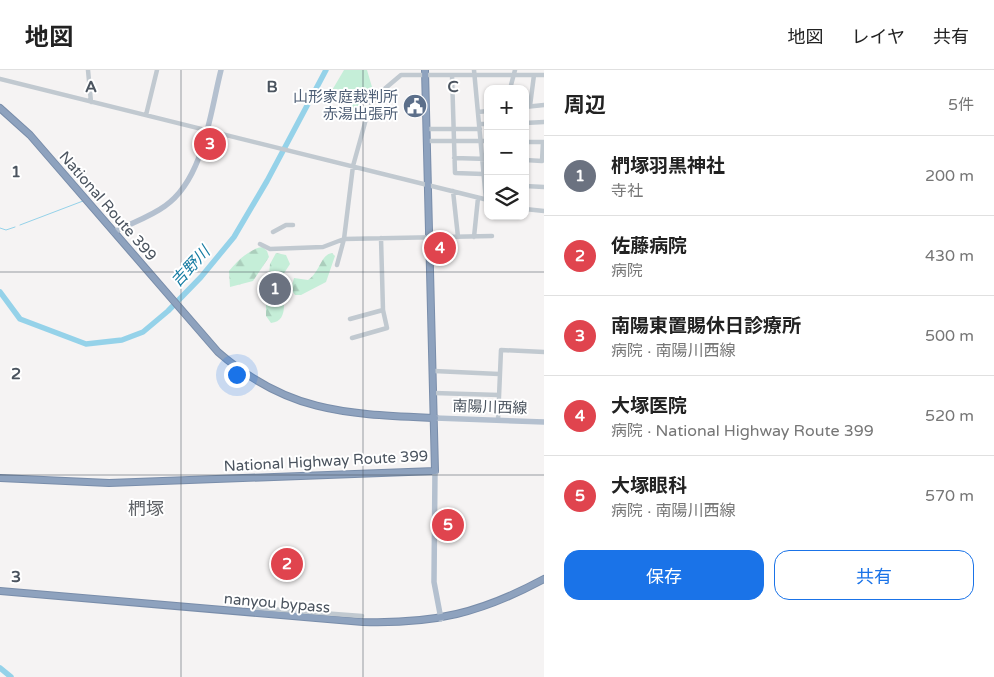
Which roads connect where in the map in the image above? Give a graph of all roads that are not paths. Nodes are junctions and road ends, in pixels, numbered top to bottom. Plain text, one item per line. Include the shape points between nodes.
1 (88, 70) edge
2 (157, 70) edge
3 (220, 70) edge
4 (425, 72) edge
5 (514, 72) edge
6 (474, 73) edge
7 (452, 75) junction
8 (534, 75) junction
9 (544, 75) edge
10 (0, 79) edge
11 (511, 85) edge
12 (91, 102) junction
13 (529, 102) edge
14 (544, 104) edge
15 (529, 107) edge
16 (0, 108) edge
17 (478, 112) junction
18 (484, 112) edge
19 (146, 116) junction
20 (544, 122) edge
21 (529, 124) edge
22 (484, 126) edge
23 (480, 127) junction
24 (427, 129) junction
25 (454, 129) junction
26 (206, 131) junction
27 (428, 141) junction
28 (454, 141) junction
29 (481, 141) junction
30 (529, 142) edge
31 (544, 142) edge
32 (484, 154) edge
33 (454, 158) junction
34 (484, 159) edge
35 (529, 160) edge
36 (353, 166) junction
37 (484, 166) edge
38 (483, 174) junction
39 (484, 180) edge
40 (429, 185) junction
41 (529, 186) edge
42 (544, 187) edge
43 (453, 191) junction
44 (478, 198) junction
45 (484, 199) edge
46 (529, 209) edge
47 (544, 211) edge
48 (293, 225) dead end
49 (114, 232) junction
50 (273, 232) dead end
51 (492, 236) dead end
52 (458, 237) junction
53 (474, 237) junction
54 (381, 238) junction
55 (430, 238) junction
56 (344, 239) junction
57 (260, 244) dead end
58 (337, 265) dead end
59 (383, 310) junction
60 (350, 319) dead end
61 (352, 338) dead end
62 (544, 352) edge
63 (434, 371) junction
64 (499, 374) junction
65 (434, 393) junction
66 (498, 395) junction
67 (435, 418) junction
68 (498, 420) junction
69 (544, 422) edge
70 (435, 471) junction
71 (0, 478) edge
72 (544, 579) edge
73 (0, 591) edge
74 (255, 608) dead end
75 (362, 616) dead end
76 (441, 619) junction

1 - 12 street
2 - 19 street
3 - 26 main road
4 - 7 street
4 - 24 highway, National Highway Route 399
4 - 36 street via 399,76 372,100
5 - 6 street
5 - 8 street
5 - 11 street
6 - 7 street
6 - 17 street
7 - 25 street
8 - 9 street
8 - 13 street
10 - 12 street
12 - 19 street
14 - 15 street
16 - 49 highway, National Route 399 via 30,135
17 - 18 street
17 - 23 street
19 - 26 street
20 - 21 street
22 - 23 street
23 - 25 street
23 - 29 street
24 - 25 street
24 - 27 highway, National Highway Route 399
25 - 28 street
26 - 36 street
26 - 49 main road via 193,172 178,195 159,210
27 - 28 street
27 - 40 highway, National Highway Route 399
28 - 29 street
28 - 33 street
29 - 32 street
30 - 31 street
31 - 35 street via 542,161
33 - 34 street
33 - 38 street via 455,173
36 - 40 street
36 - 56 street
37 - 38 street
38 - 39 street
40 - 43 street
40 - 55 highway, National Highway Route 399
41 - 42 street
43 - 44 street
43 - 52 street
44 - 45 street
44 - 53 street
46 - 47 street
48 - 50 street
49 - 67 highway, National Route 399 via 226,359 260,384 318,408 355,414
51 - 53 street
52 - 53 street
52 - 55 street
54 - 55 street
54 - 56 street
54 - 59 street
55 - 63 highway, National Highway Route 399
56 - 57 street via 323,247 270,249
56 - 58 street
59 - 60 street
59 - 61 street via 387,328
62 - 64 street via 501,350
63 - 64 street
63 - 65 highway, National Highway Route 399
64 - 66 street
65 - 66 street
65 - 67 highway, National Highway Route 399
66 - 68 street
67 - 68 main road, 南陽川西線
67 - 70 highway, National Highway Route 399
68 - 69 main road, 南陽川西線
70 - 71 highway, National Highway Route 399 via 109,483
70 - 76 main road via 434,582
72 - 76 highway, nanyou bypass via 500,601
73 - 76 highway, nanyou bypass via 363,622
74 - 75 street

